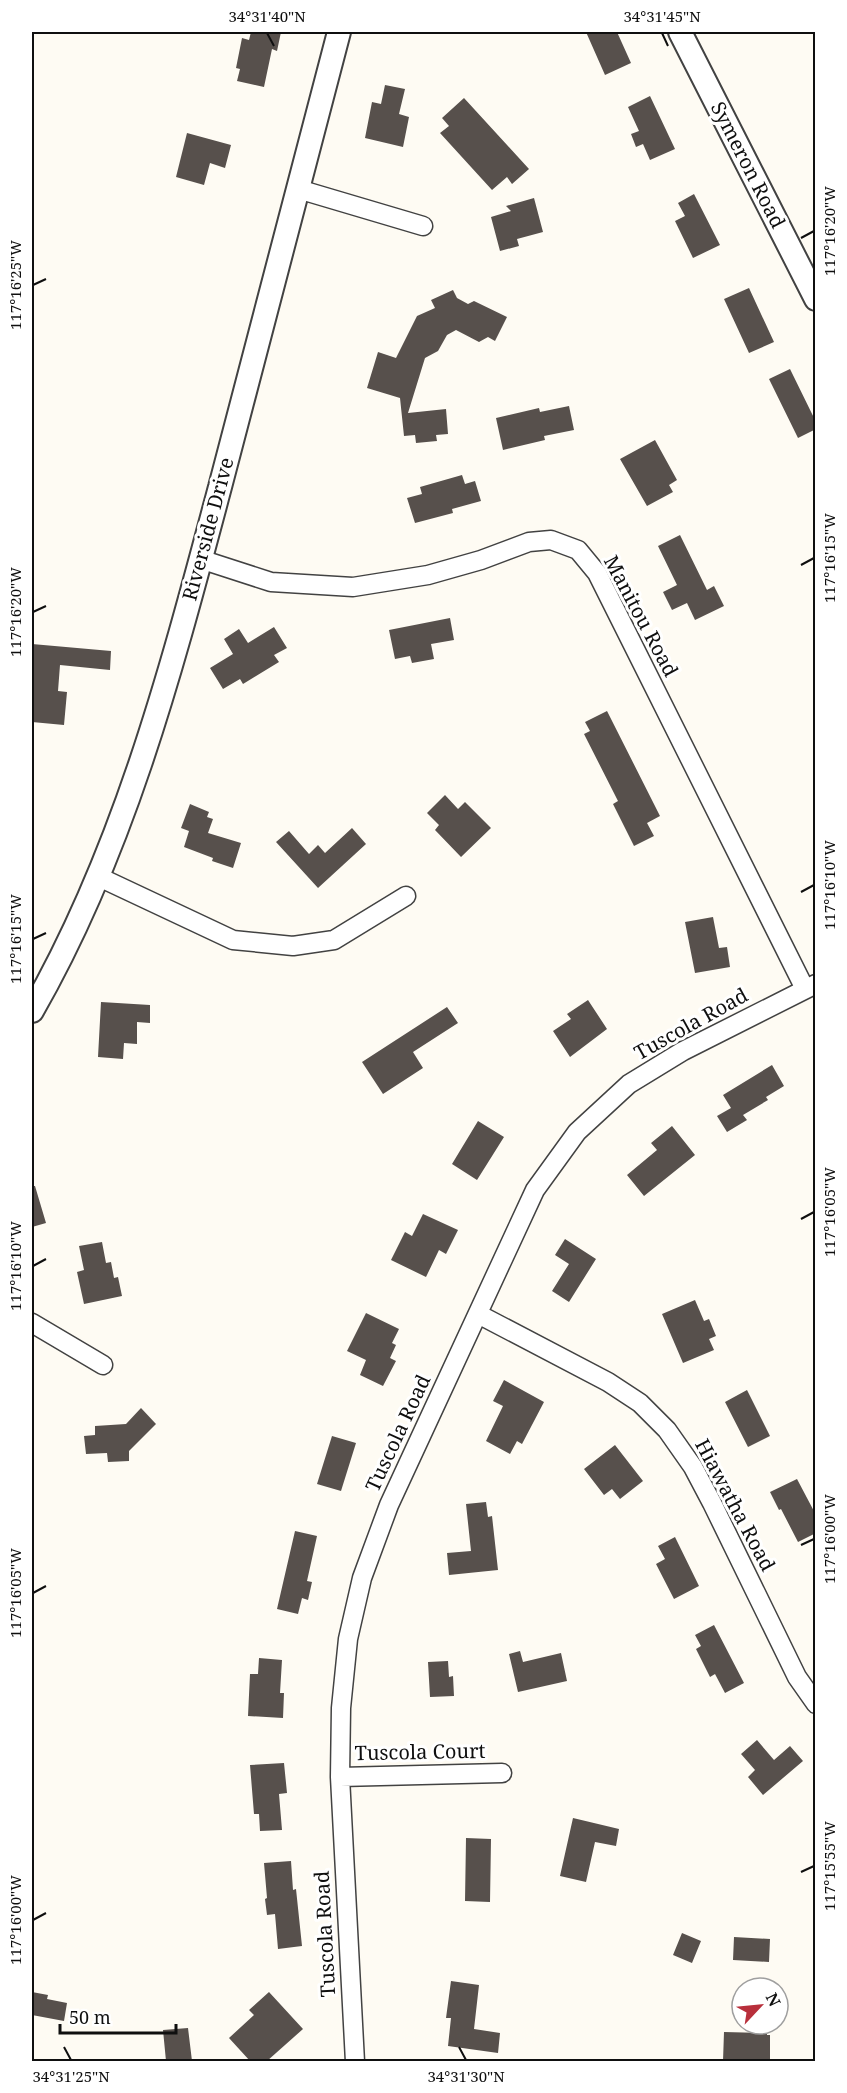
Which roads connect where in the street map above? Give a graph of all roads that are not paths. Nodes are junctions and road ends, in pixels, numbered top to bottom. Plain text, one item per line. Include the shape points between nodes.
1 (339, 32) edge
2 (680, 32) edge
3 (298, 189) junction
4 (423, 226) dead end
5 (816, 299) edge
6 (200, 559) junction
7 (99, 877) junction
8 (406, 896) dead end
9 (810, 987) edge
10 (32, 1011) edge
11 (478, 1314) junction
12 (32, 1323) edge
13 (103, 1365) dead end
14 (816, 1704) edge
15 (502, 1773) dead end
16 (340, 1777) junction
17 (354, 2061) edge

1 - 3 street, Riverside Drive
2 - 5 street, Symeron Road
3 - 4 street
3 - 6 street, Riverside Drive
6 - 7 street, Riverside Drive via 145,752
6 - 9 street, Manitou Road via 271,582 353,587 428,575 529,542 551,540 578,550 597,573
7 - 8 street via 232,940 293,945 334,940
7 - 10 street, Riverside Drive
9 - 11 street, Tuscola Road via 682,1051 629,1084 577,1132 535,1190
11 - 14 street, Hiawatha Road via 608,1382 640,1403 667,1431 693,1467 797,1677
11 - 16 street, Tuscola Road via 389,1505 362,1578 348,1639
12 - 13 street
15 - 16 street, Tuscola Court
16 - 17 street, Tuscola Road

